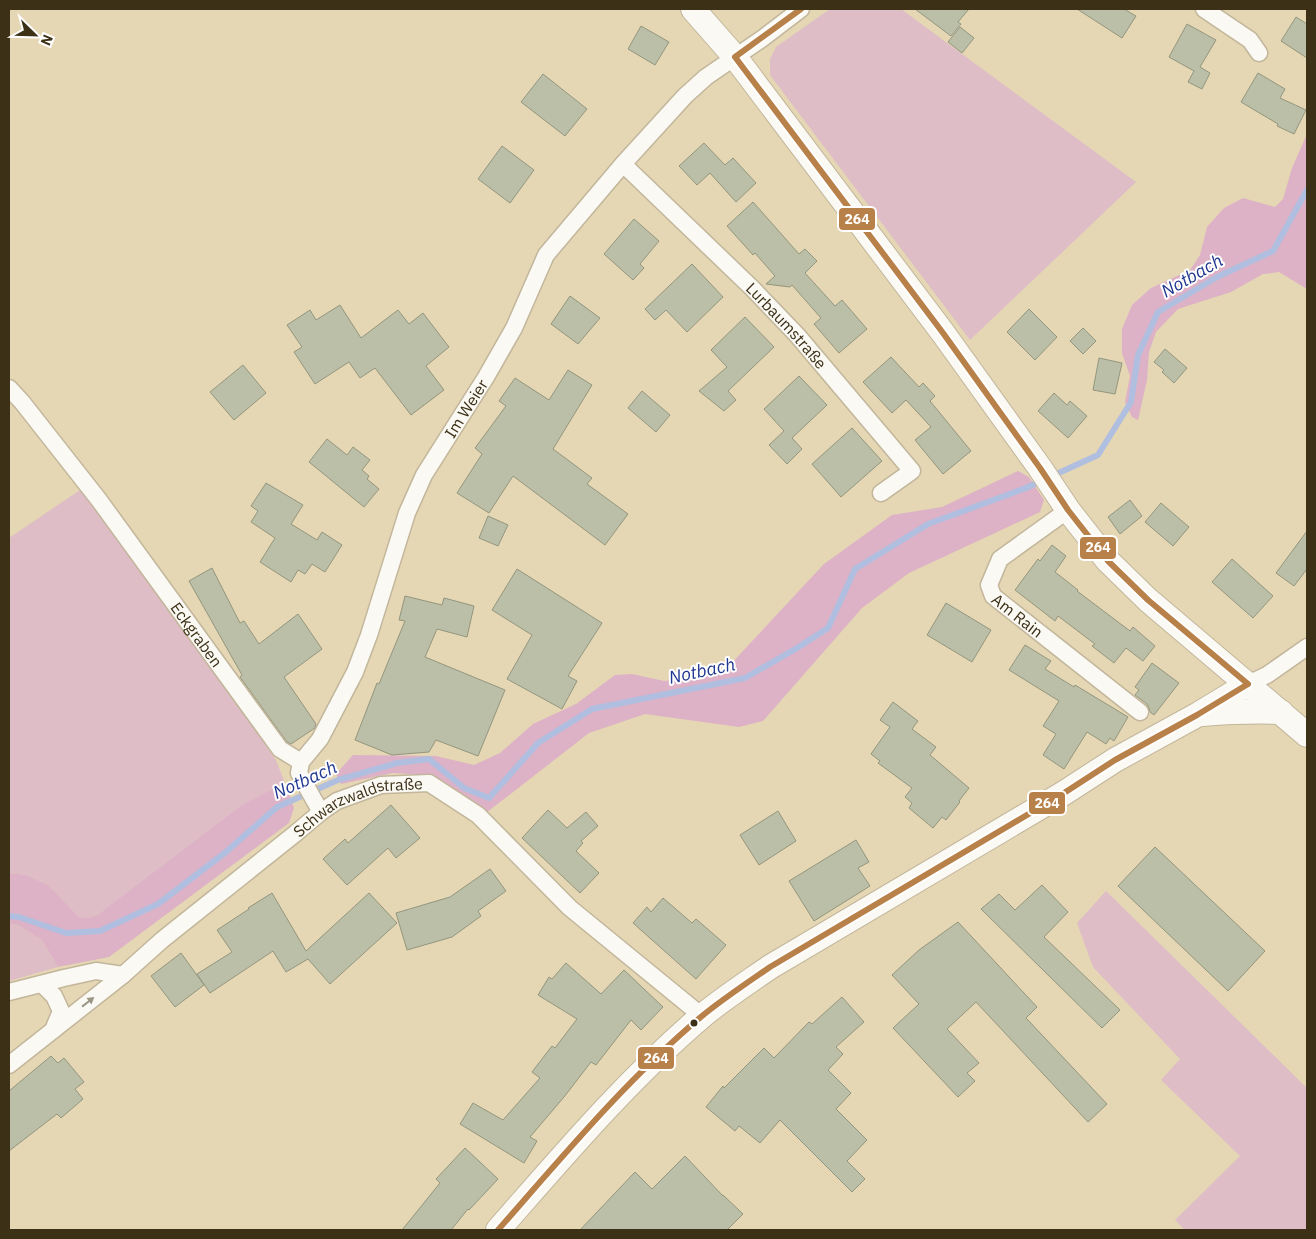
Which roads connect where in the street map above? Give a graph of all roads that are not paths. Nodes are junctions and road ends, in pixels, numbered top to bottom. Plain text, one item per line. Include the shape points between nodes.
1 (693, 9) edge
2 (801, 9) edge
3 (1204, 9) edge
4 (1259, 53) dead end
5 (735, 57) junction
6 (623, 164) junction
7 (9, 388) edge
8 (881, 493) dead end
9 (1063, 502) junction
10 (1307, 647) edge
11 (1248, 684) junction
12 (1140, 712) dead end
13 (1281, 712) junction
14 (1197, 715) junction
15 (1307, 735) edge
16 (300, 768) junction
17 (318, 806) junction
18 (124, 975) junction
19 (42, 984) junction
20 (9, 992) edge
21 (702, 1016) junction
22 (53, 1030) junction
23 (9, 1065) edge
24 (498, 1230) edge

1 - 5 main road
2 - 5 street, Im Weier
3 - 4 street via 1250,40
5 - 6 street, Im Weier via 685,96
5 - 9 main road via 944,333
6 - 8 street, Lurbaumstraße via 790,328 912,471
6 - 16 street, Im Weier via 546,255 514,328 424,475 407,513 355,672 320,739
7 - 16 street, Eckgraben via 98,500 280,749
9 - 11 main road via 1108,561 1134,587
9 - 12 street, Am Rain via 1000,560 989,585 993,596
10 - 11 street
11 - 13 main road
11 - 14 main road
13 - 14 main road
13 - 15 main road
14 - 21 main road via 1115,760 770,967
16 - 17 street
17 - 18 street, Schwarzwaldstraße via 296,833 162,940
17 - 21 street, Schwarzwaldstraße via 381,784 429,783 478,815 570,908
18 - 19 street via 96,971
22 -> 18 street, Schwarzwaldstraße
19 - 20 street
19 - 22 street via 54,996 61,1011
21 - 24 main road via 646,1068 574,1143
22 - 23 street, Schwarzwaldstraße

